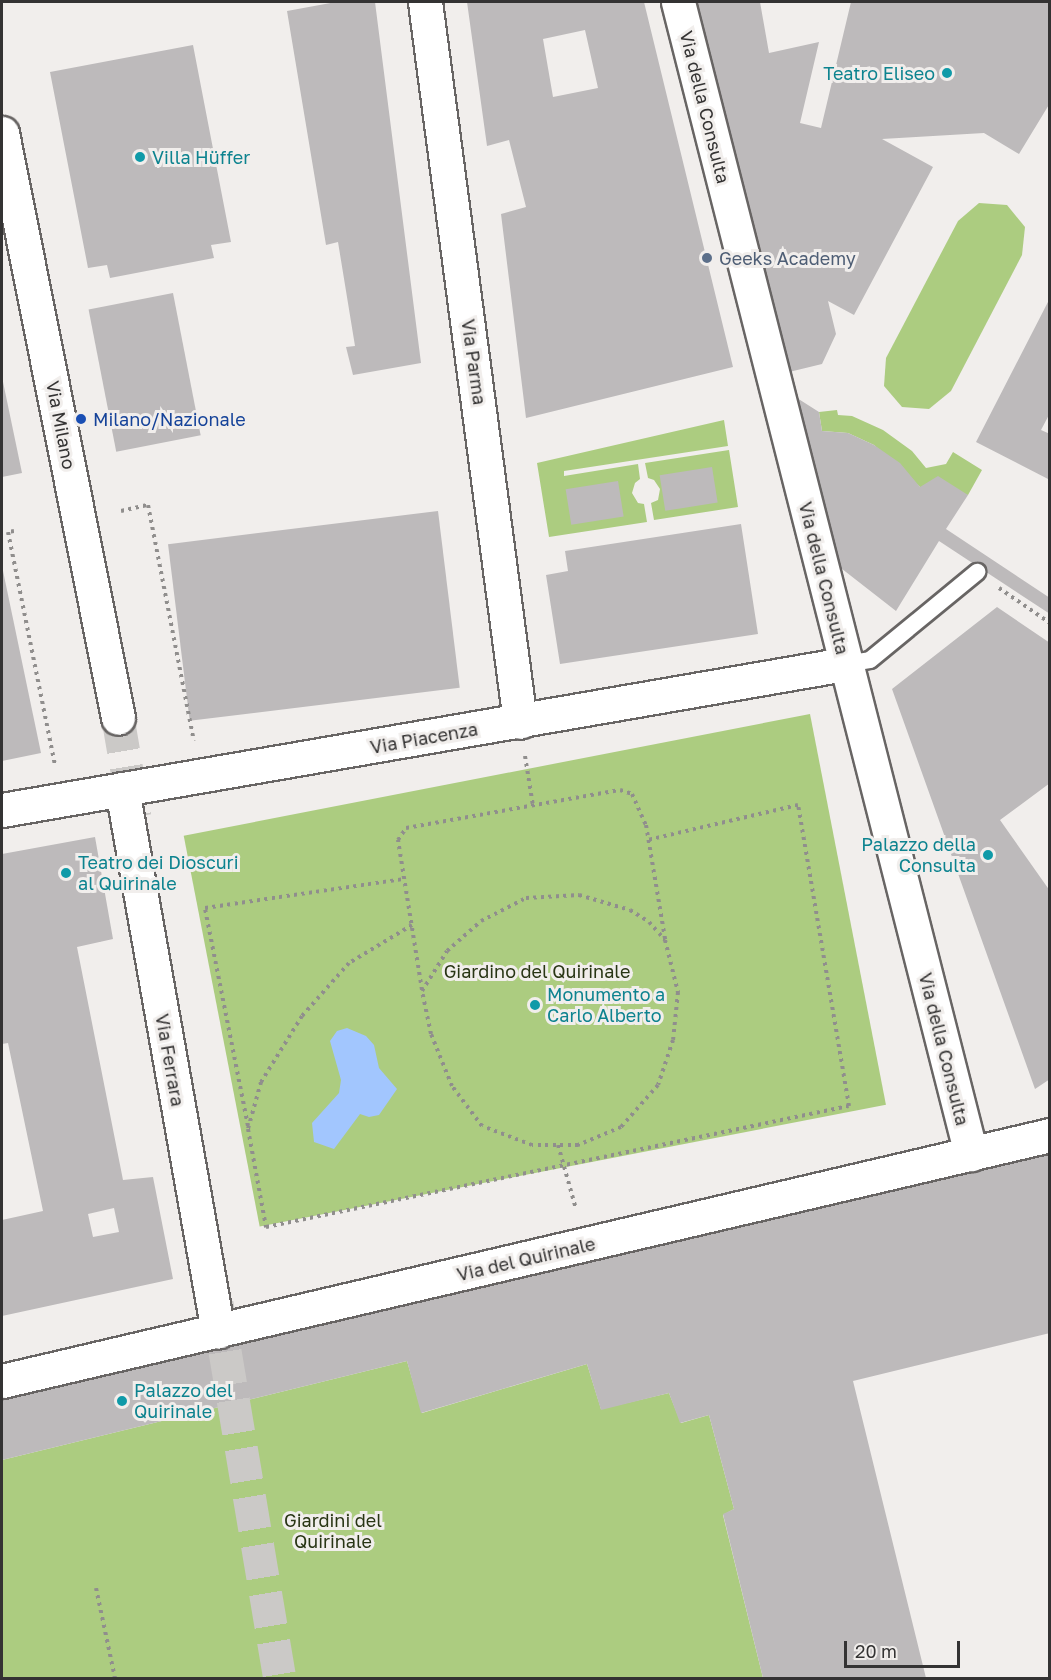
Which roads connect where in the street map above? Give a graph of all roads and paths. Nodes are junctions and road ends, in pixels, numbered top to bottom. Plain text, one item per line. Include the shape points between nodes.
1 (425, 2) edge
2 (678, 2) edge
3 (2, 133) edge
4 (121, 511) dead end
5 (14, 531) dead end
6 (977, 572) joint
7 (1050, 624) edge
8 (845, 664) junction
9 (118, 718) tunnel mouth
10 (520, 722) junction
11 (194, 742) dead end
12 (55, 765) dead end
13 (122, 789) junction
14 (533, 806) junction
15 (2, 810) edge
16 (648, 840) junction
17 (404, 879) junction
18 (412, 925) junction
19 (665, 940) junction
20 (422, 991) junction
21 (248, 1128) junction
22 (1050, 1135) edge
23 (558, 1145) junction
24 (970, 1155) junction
25 (564, 1166) junction
26 (576, 1209) dead end
27 (218, 1332) junction
28 (2, 1380) edge
29 (96, 1588) dead end
30 (115, 1678) edge

1 - 10 street, Via Parma
2 - 8 street, Via della Consulta
3 - 9 street, Via Milano
4 - 11 path via 148,505
5 - 12 path via 8,532
6 - 7 path
6 - 8 lane via 870,660
8 - 10 street, Via Piacenza
8 - 24 street, Via della Consulta
10 - 13 street, Via Piacenza
10 - 14 path
13 - 15 street, Via Piacenza
13 - 27 street, Via Ferrara
14 - 16 path via 620,790 632,794
14 - 17 path via 406,828 398,840
16 - 19 path
16 - 25 path via 798,805 849,1106
17 - 18 path
17 - 21 path via 205,908
18 - 20 path
18 - 21 path via 349,963 302,1016 261,1082
19 - 20 path via 649,922 630,910 579,896 526,898 481,921 447,951
19 - 23 path via 678,992 673,1040 658,1085 621,1127 578,1145
20 - 23 path via 431,1035 452,1086 482,1126 532,1145
21 - 25 path via 266,1227
22 - 24 street, Via del Quirinale
23 - 25 path
24 - 27 street, Via del Quirinale
25 - 26 path
27 - 28 street, Via del Quirinale
29 - 30 path

